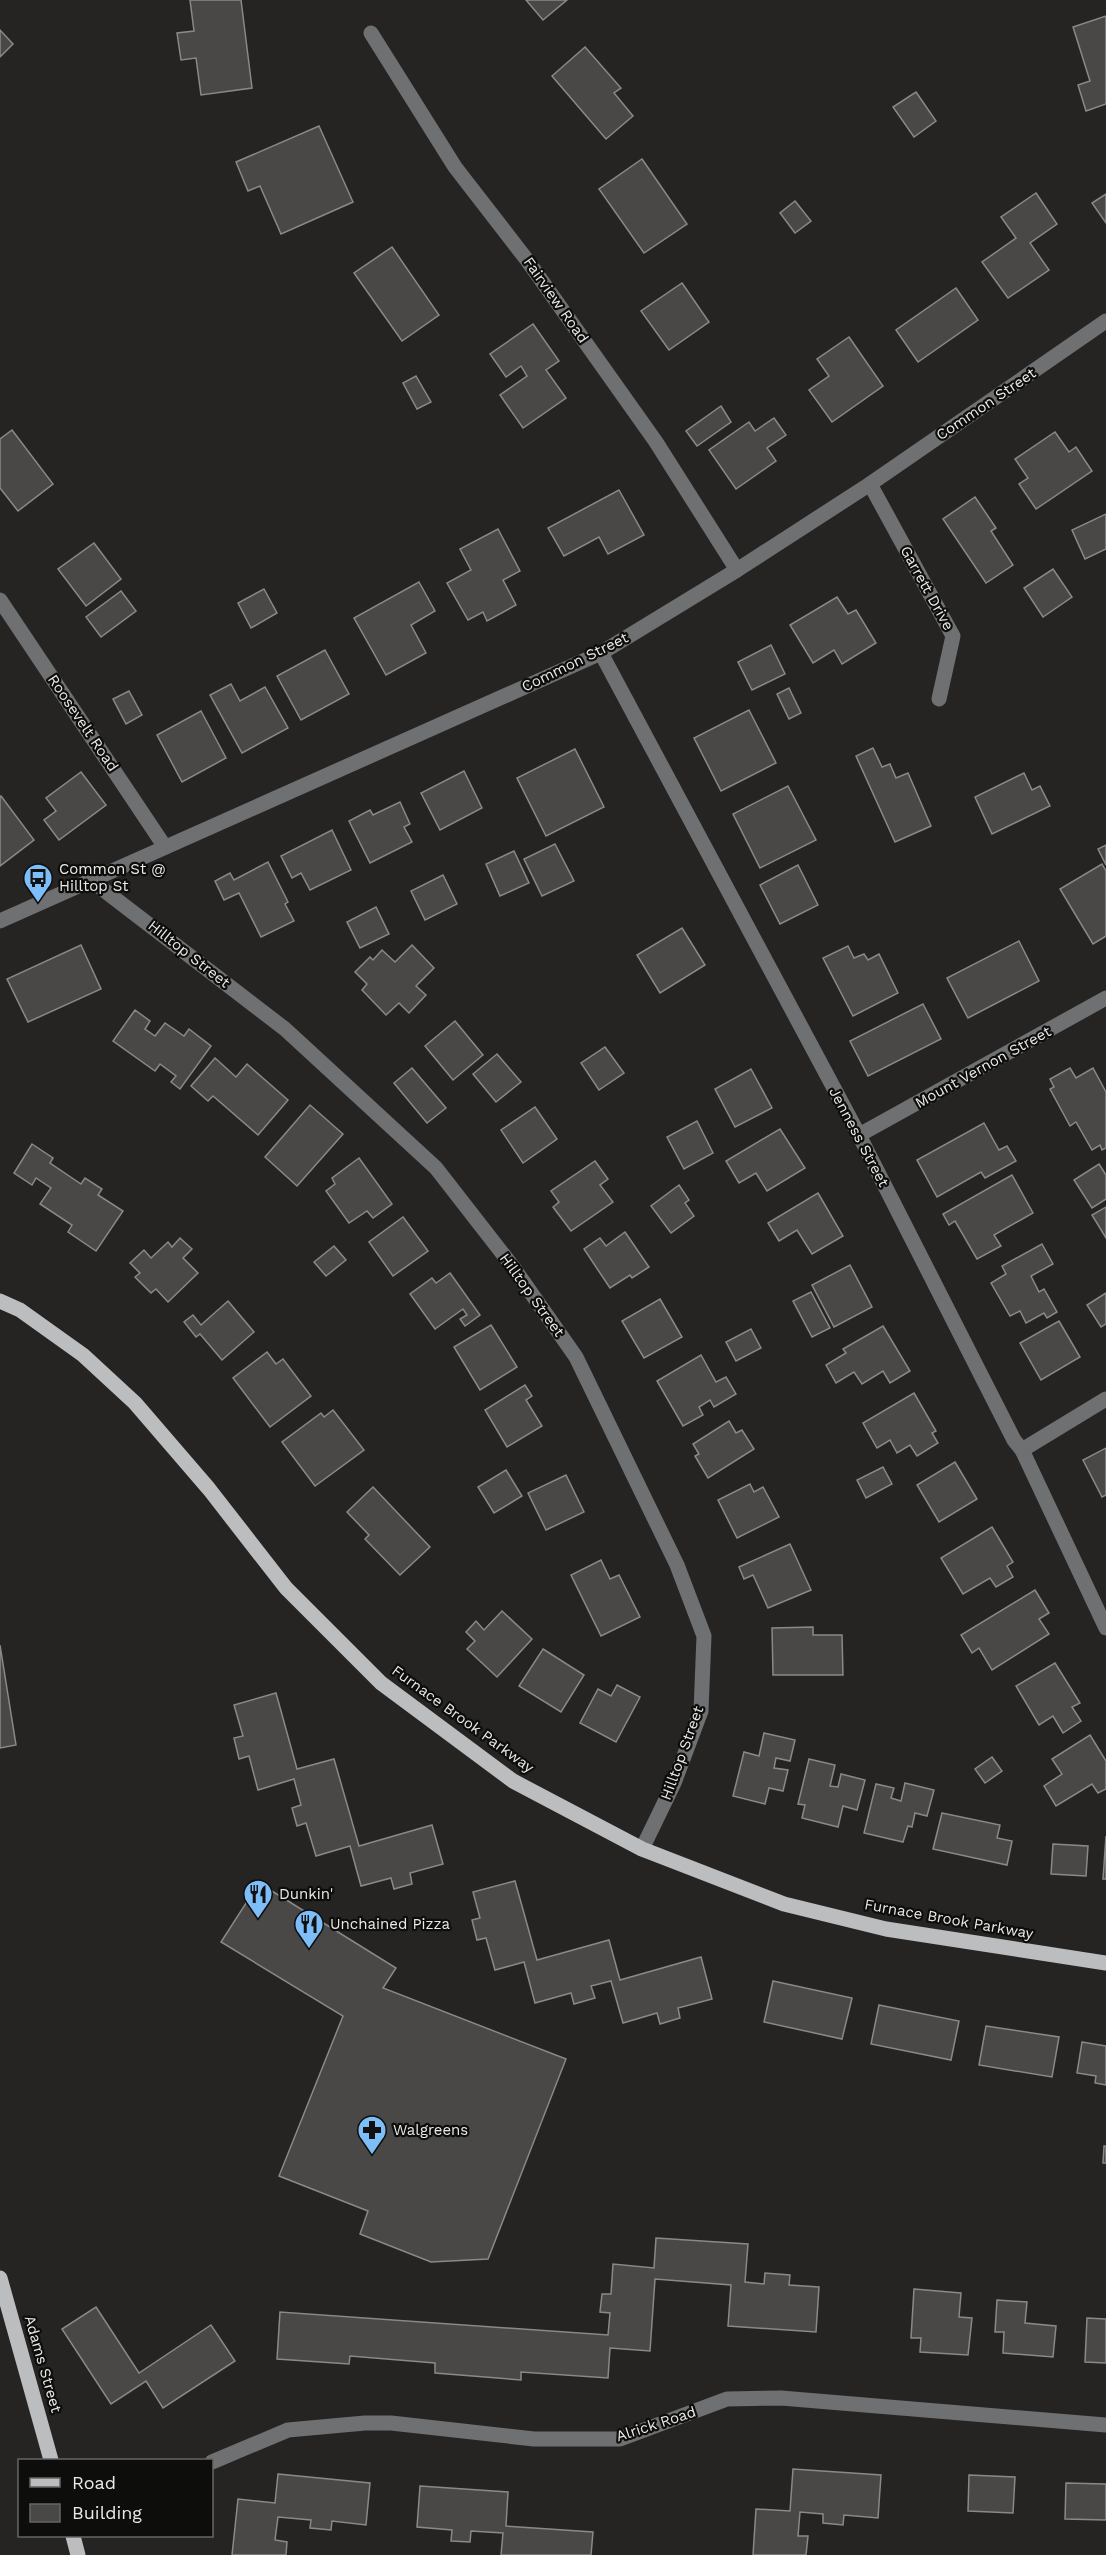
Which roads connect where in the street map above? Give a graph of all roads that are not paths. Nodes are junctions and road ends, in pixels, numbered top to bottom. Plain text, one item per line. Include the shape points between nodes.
1 (371, 33) dead end
2 (1106, 321) edge
3 (870, 484) junction
4 (737, 570) junction
5 (0, 600) edge
6 (601, 653) junction
7 (939, 699) dead end
8 (165, 848) junction
9 (92, 881) junction
10 (0, 921) edge
11 (1106, 998) edge
12 (859, 1135) junction
13 (0, 1301) edge
14 (1106, 1399) edge
15 (1022, 1450) junction
16 (1106, 1628) edge
17 (642, 1849) junction
18 (1106, 1963) edge
19 (0, 2278) edge
20 (1106, 2425) edge
21 (51, 2459) edge
22 (213, 2462) edge
23 (74, 2537) edge
24 (78, 2555) edge

1 - 4 street, Fairview Road via 455,167 527,260 656,442
2 - 3 street, Common Street
3 - 4 street, Common Street
3 - 7 street, Garrett Drive via 953,636
4 - 6 street, Common Street
5 - 8 street, Roosevelt Road
6 - 8 street, Common Street
6 - 12 street, Jenness Street
8 - 9 street, Common Street
9 - 10 street, Common Street
9 - 17 street, Hilltop Street via 285,1029 436,1168 576,1357 677,1566 704,1636 701,1711 674,1783
11 - 12 street, Mount Vernon Street
12 - 15 street, Jenness Street
13 - 17 main road, Furnace Brook Parkway via 21,1310 83,1355 135,1403 286,1588 381,1683 513,1781
14 - 15 street
15 - 16 street, Jenness Street
17 - 18 main road, Furnace Brook Parkway via 784,1904 874,1926
19 - 21 main road, Adams Street
20 - 22 street, Alrick Road via 781,2398 727,2399 620,2439 534,2439 365,2423 288,2430
23 - 24 main road

